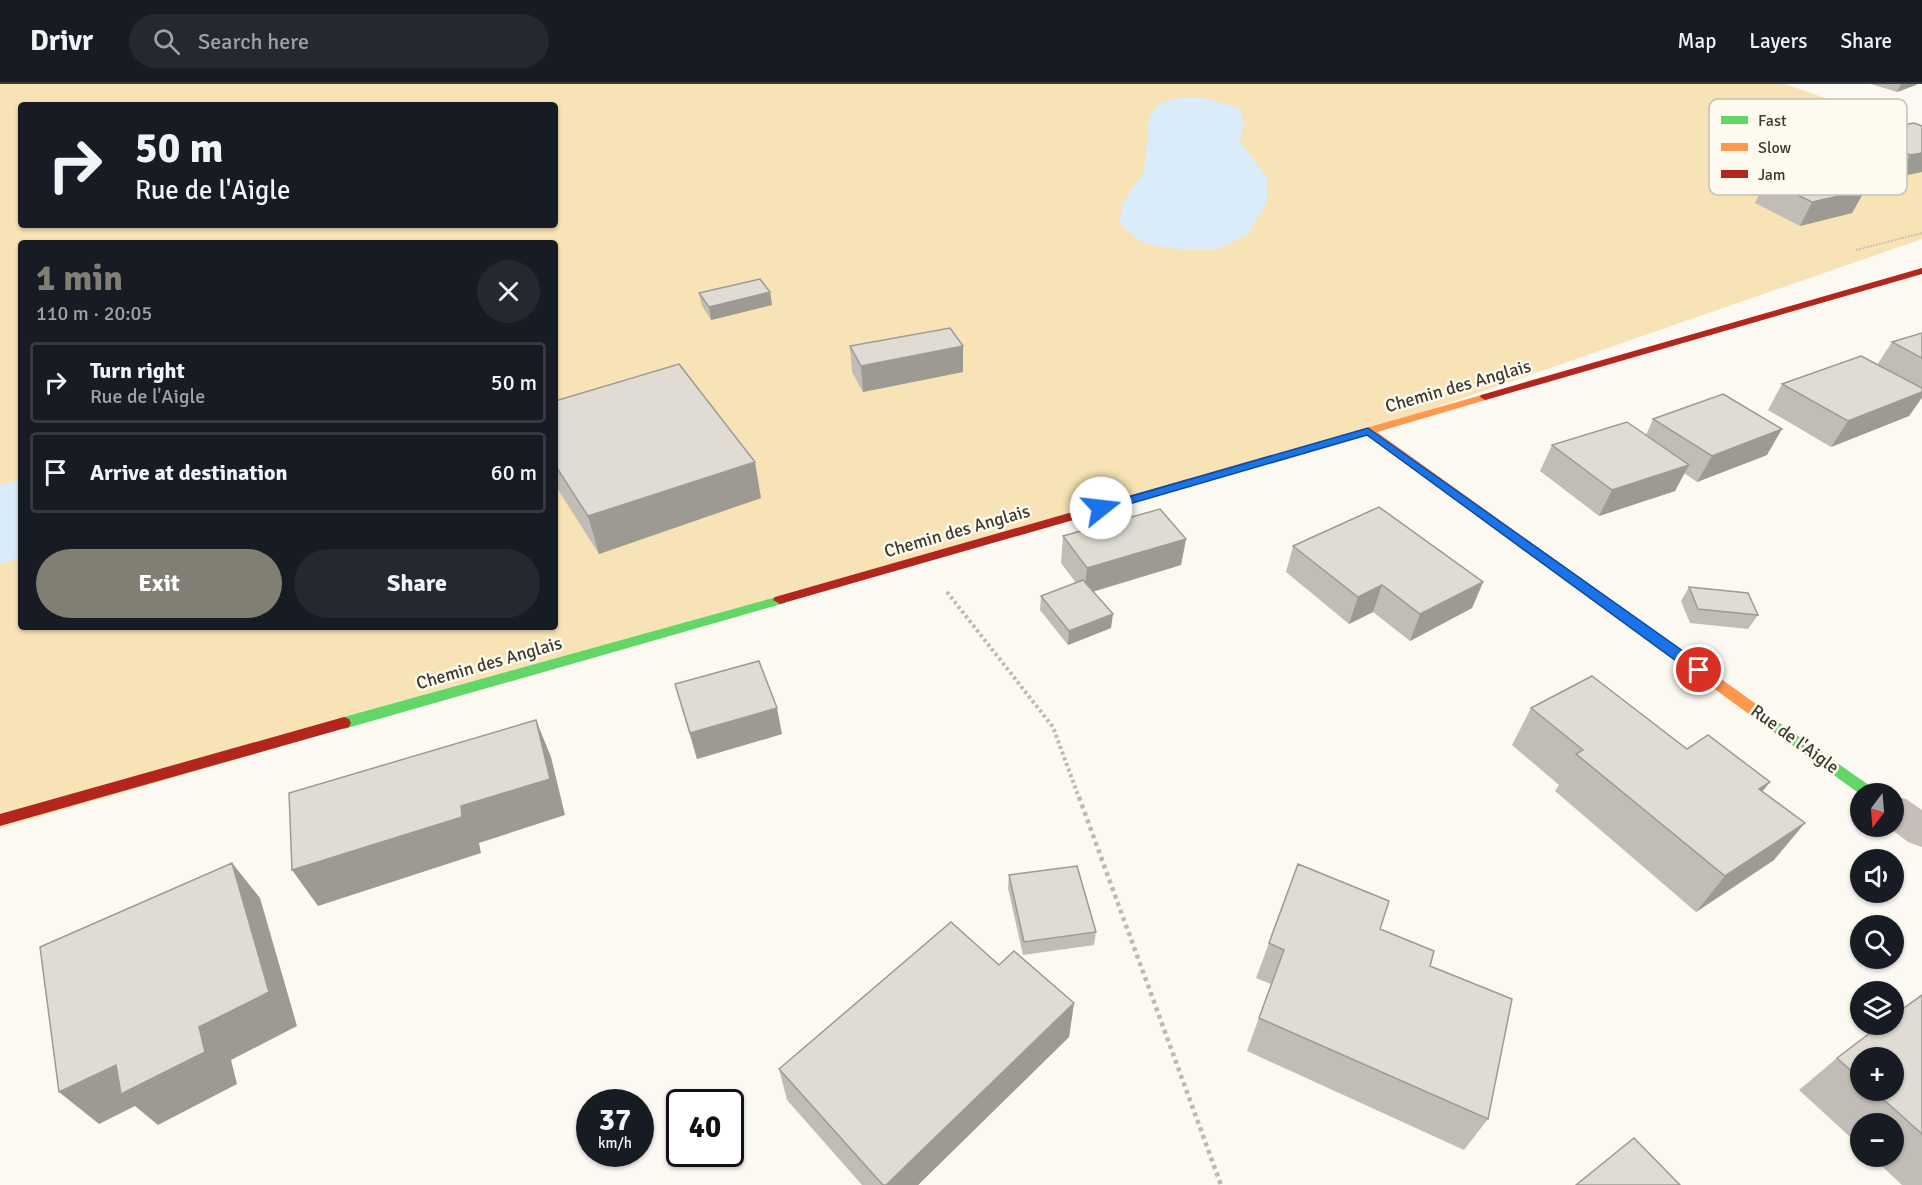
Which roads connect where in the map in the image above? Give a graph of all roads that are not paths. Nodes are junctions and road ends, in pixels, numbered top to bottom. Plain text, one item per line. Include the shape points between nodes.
1 (1922, 272) edge
2 (1368, 431) junction
3 (1855, 783) edge
4 (1904, 818) edge
5 (0, 820) edge
6 (1922, 831) edge

1 - 2 street, Chemin des Anglais
2 - 3 street, Rue de l'Aigle
2 - 5 street, Chemin des Anglais
4 - 6 street

